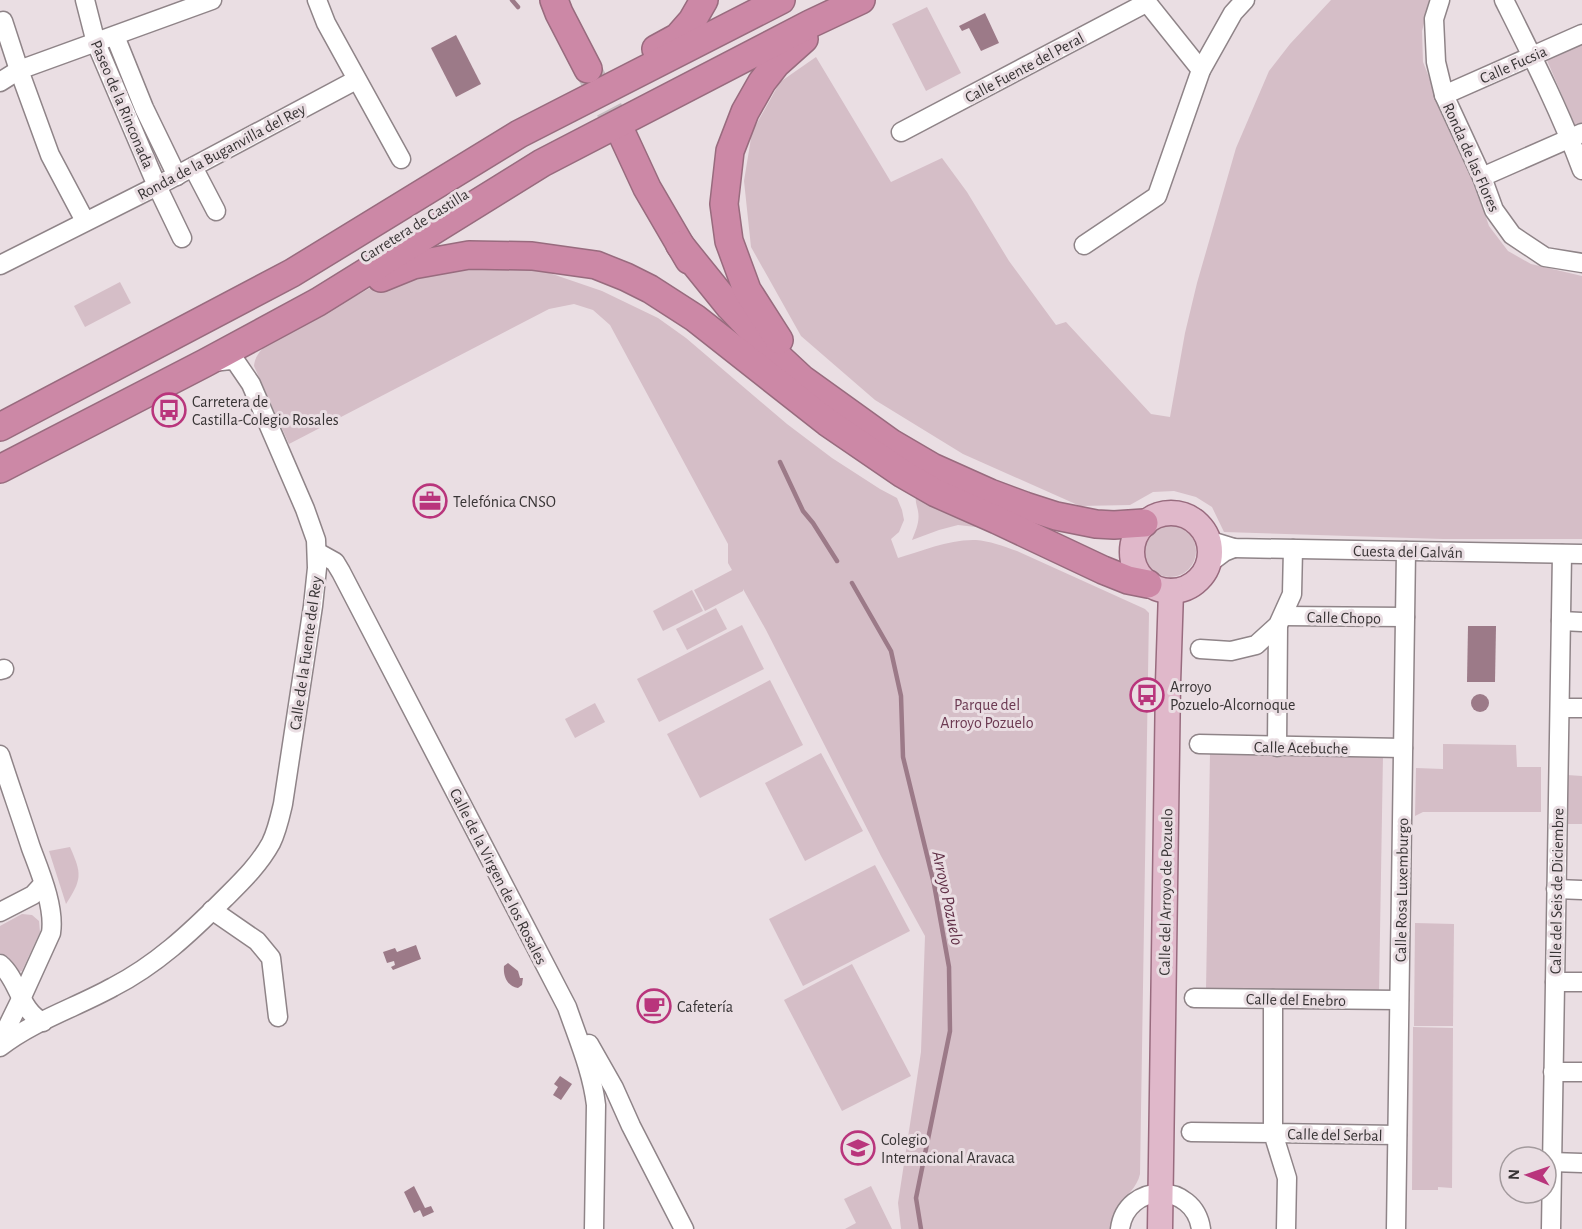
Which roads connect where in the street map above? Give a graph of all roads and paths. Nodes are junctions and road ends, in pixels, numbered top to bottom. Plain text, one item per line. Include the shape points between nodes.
1 (85, 0) edge
2 (212, 0) edge
3 (317, 0) edge
4 (554, 0) edge
5 (704, 0) edge
6 (781, 0) edge
7 (828, 0) edge
8 (861, 0) edge
9 (870, 0) edge
10 (1245, 0) edge
11 (1440, 0) edge
12 (1504, 0) edge
13 (1145, 2) edge
14 (0, 22) edge
15 (1582, 34) edge
16 (115, 36) junction
17 (96, 43) junction
18 (1532, 56) junction
19 (588, 69) tunnel mouth
20 (19, 70) junction
21 (1201, 70) junction
22 (356, 80) junction
23 (0, 82) edge
24 (1444, 95) junction
25 (901, 132) dead end
26 (519, 134) junction
27 (622, 134) tunnel mouth
28 (1576, 136) edge
29 (401, 159) dead end
30 (193, 167) junction
31 (1582, 170) edge
32 (177, 176) junction
33 (1482, 177) junction
34 (157, 186) junction
35 (216, 211) dead end
36 (85, 222) junction
37 (182, 238) dead end
38 (1084, 245) dead end
39 (1582, 263) edge
40 (0, 265) edge
41 (318, 302) junction
42 (277, 325) junction
43 (205, 363) junction
44 (251, 384) junction
45 (837, 418) junction
46 (0, 426) edge
47 (0, 453) edge
48 (0, 469) edge
49 (1144, 523) junction
50 (1293, 549) junction
51 (1406, 551) junction
52 (317, 552) junction
53 (1208, 552) junction
54 (1562, 554) junction
55 (1582, 554) edge
56 (1160, 588) junction
57 (1405, 617) junction
58 (1280, 620) junction
59 (1561, 621) junction
60 (1582, 622) edge
61 (1200, 649) dead end
62 (1560, 708) junction
63 (1582, 708) edge
64 (1198, 744) dead end
65 (1277, 747) junction
66 (1403, 748) junction
67 (0, 755) edge
68 (43, 884) junction
69 (1556, 889) junction
70 (1582, 890) edge
71 (212, 910) junction
72 (0, 912) edge
73 (0, 964) edge
74 (1555, 982) junction
75 (1582, 982) edge
76 (23, 994) junction
77 (1194, 998) dead end
78 (1273, 999) junction
79 (1399, 1000) junction
80 (567, 1007) junction
81 (278, 1017) dead end
82 (50, 1018) junction
83 (0, 1042) edge
84 (0, 1047) edge
85 (1553, 1072) junction
86 (1582, 1072) edge
87 (631, 1126) junction
88 (596, 1128) junction
89 (1191, 1132) dead end
90 (1273, 1133) junction
91 (1397, 1135) junction
92 (1551, 1145) edge
93 (1558, 1162) edge
94 (1582, 1163) edge
95 (1161, 1193) junction
96 (1551, 1205) edge
97 (594, 1229) edge
98 (684, 1229) edge
99 (1120, 1229) edge
100 (1160, 1229) edge
101 (1201, 1229) edge
102 (1286, 1229) edge
103 (1396, 1229) edge
104 (1551, 1229) edge

1 - 17 street, Paseo de la Rinconada
2 - 16 street
3 - 22 street
4 - 19 highway
5 - 26 highway via 678,37 582,87
6 - 26 highway, Carretera de Castilla
7 - 47 highway, Carretera de Castilla via 532,152 303,293
8 - 41 highway via 542,163
9 - 45 highway via 810,34 762,82 730,151 724,204 729,241 747,290
10 - 21 street via 1233,13
11 - 24 street, Ronda de las Flores via 1434,19 1436,62
12 - 18 street
13 - 21 street
13 - 25 street, Calle Fuente del Peral
14 - 20 street via 3,21
15 - 18 street, Calle Fucsia
16 - 17 street
16 - 32 street
17 - 20 street
17 - 34 street, Paseo de la Rinconada
18 - 24 street, Calle Fucsia
18 - 28 street
20 - 23 street
20 - 36 street via 50,155
21 - 38 street via 1157,196
22 - 29 street
22 - 30 street, Ronda de la Buganvilla del Rey
24 - 33 street, Ronda de las Flores
26 - 46 highway, Carretera de Castilla via 469,165 365,214 116,354
27 - 45 highway via 680,245 730,307
28 - 31 street
28 - 33 street
30 - 32 street, Ronda de la Buganvilla del Rey
30 - 35 street
32 - 34 street, Ronda de la Buganvilla del Rey
33 - 39 street, Ronda de las Flores via 1494,210 1512,235 1545,257
34 - 36 street, Ronda de la Buganvilla del Rey
34 - 37 street, Paseo de la Rinconada
36 - 40 street, Ronda de la Buganvilla del Rey
41 - 42 highway
41 - 45 highway via 413,265 469,255 532,256 596,265 650,289
42 - 43 highway
42 - 44 street, Calle de la Fuente del Rey via 254,345 248,358
43 - 44 street, Calle de la Fuente del Rey via 236,362
43 - 48 highway
44 - 52 street, Calle de la Fuente del Rey via 312,526
45 - 49 highway via 932,467 1025,506 1096,524
45 - 56 highway via 903,474 936,493 1103,570
49 - 53 main road via 1165,513 1187,516 1204,530
49 - 56 main road via 1136,532 1131,555 1139,576
50 - 51 street, Cuesta del Galván
50 - 53 street, Cuesta del Galván via 1234,548
50 - 58 street via 1292,594
51 - 54 street, Cuesta del Galván
51 - 57 street, Calle Rosa Luxemburgo
52 - 71 street, Calle de la Fuente del Rey via 313,606 277,829 247,876
52 - 80 street, Calle de la Virgen de los Rosales via 335,562 341,572
53 - 56 main road via 1202,576 1193,584 1183,589
54 - 55 street, Cuesta del Galván
54 - 59 street, Calle del Seis de Diciembre
56 - 95 main road, Calle del Arroyo de Pozuelo via 1168,674
57 - 58 street, Calle Chopo
57 - 66 street, Calle Rosa Luxemburgo
58 - 61 street via 1256,645 1231,651
58 - 65 street
59 - 60 street
59 - 62 street, Calle del Seis de Diciembre
62 - 63 street
62 - 69 street, Calle del Seis de Diciembre
64 - 65 street, Calle Acebuche
65 - 66 street, Calle Acebuche
66 - 79 street, Calle Rosa Luxemburgo
67 - 68 street
68 - 72 street via 33,895
68 - 76 street via 52,916 51,933
69 - 70 street
69 - 74 street, Calle del Seis de Diciembre
71 - 81 street via 257,941 271,958
71 - 82 street, Calle de la Fuente del Rey via 147,968
73 - 76 street
74 - 75 street
74 - 85 street, Calle del Seis de Diciembre
76 - 82 street via 31,1014
76 - 83 street
77 - 78 street, Calle del Enebro
78 - 79 street, Calle del Enebro
78 - 90 street
79 - 91 street, Calle Rosa Luxemburgo
80 - 87 street via 614,1088
80 - 88 street, Calle de la Virgen de los Rosales via 594,1088
82 - 84 street, Calle de la Fuente del Rey
85 - 86 street
85 - 92 street, Calle del Seis de Diciembre
87 - 88 street via 615,1122
87 - 98 street
88 - 97 street, Calle de la Virgen de los Rosales
89 - 90 street, Calle del Serbal
90 - 91 street, Calle del Serbal
90 - 102 street via 1287,1178
91 - 103 street, Calle Rosa Luxemburgo
93 - 94 street
95 - 99 street via 1134,1202
95 - 100 main road, Calle del Arroyo de Pozuelo
95 - 101 street via 1172,1194 1190,1206
96 - 104 street, Calle del Seis de Diciembre

